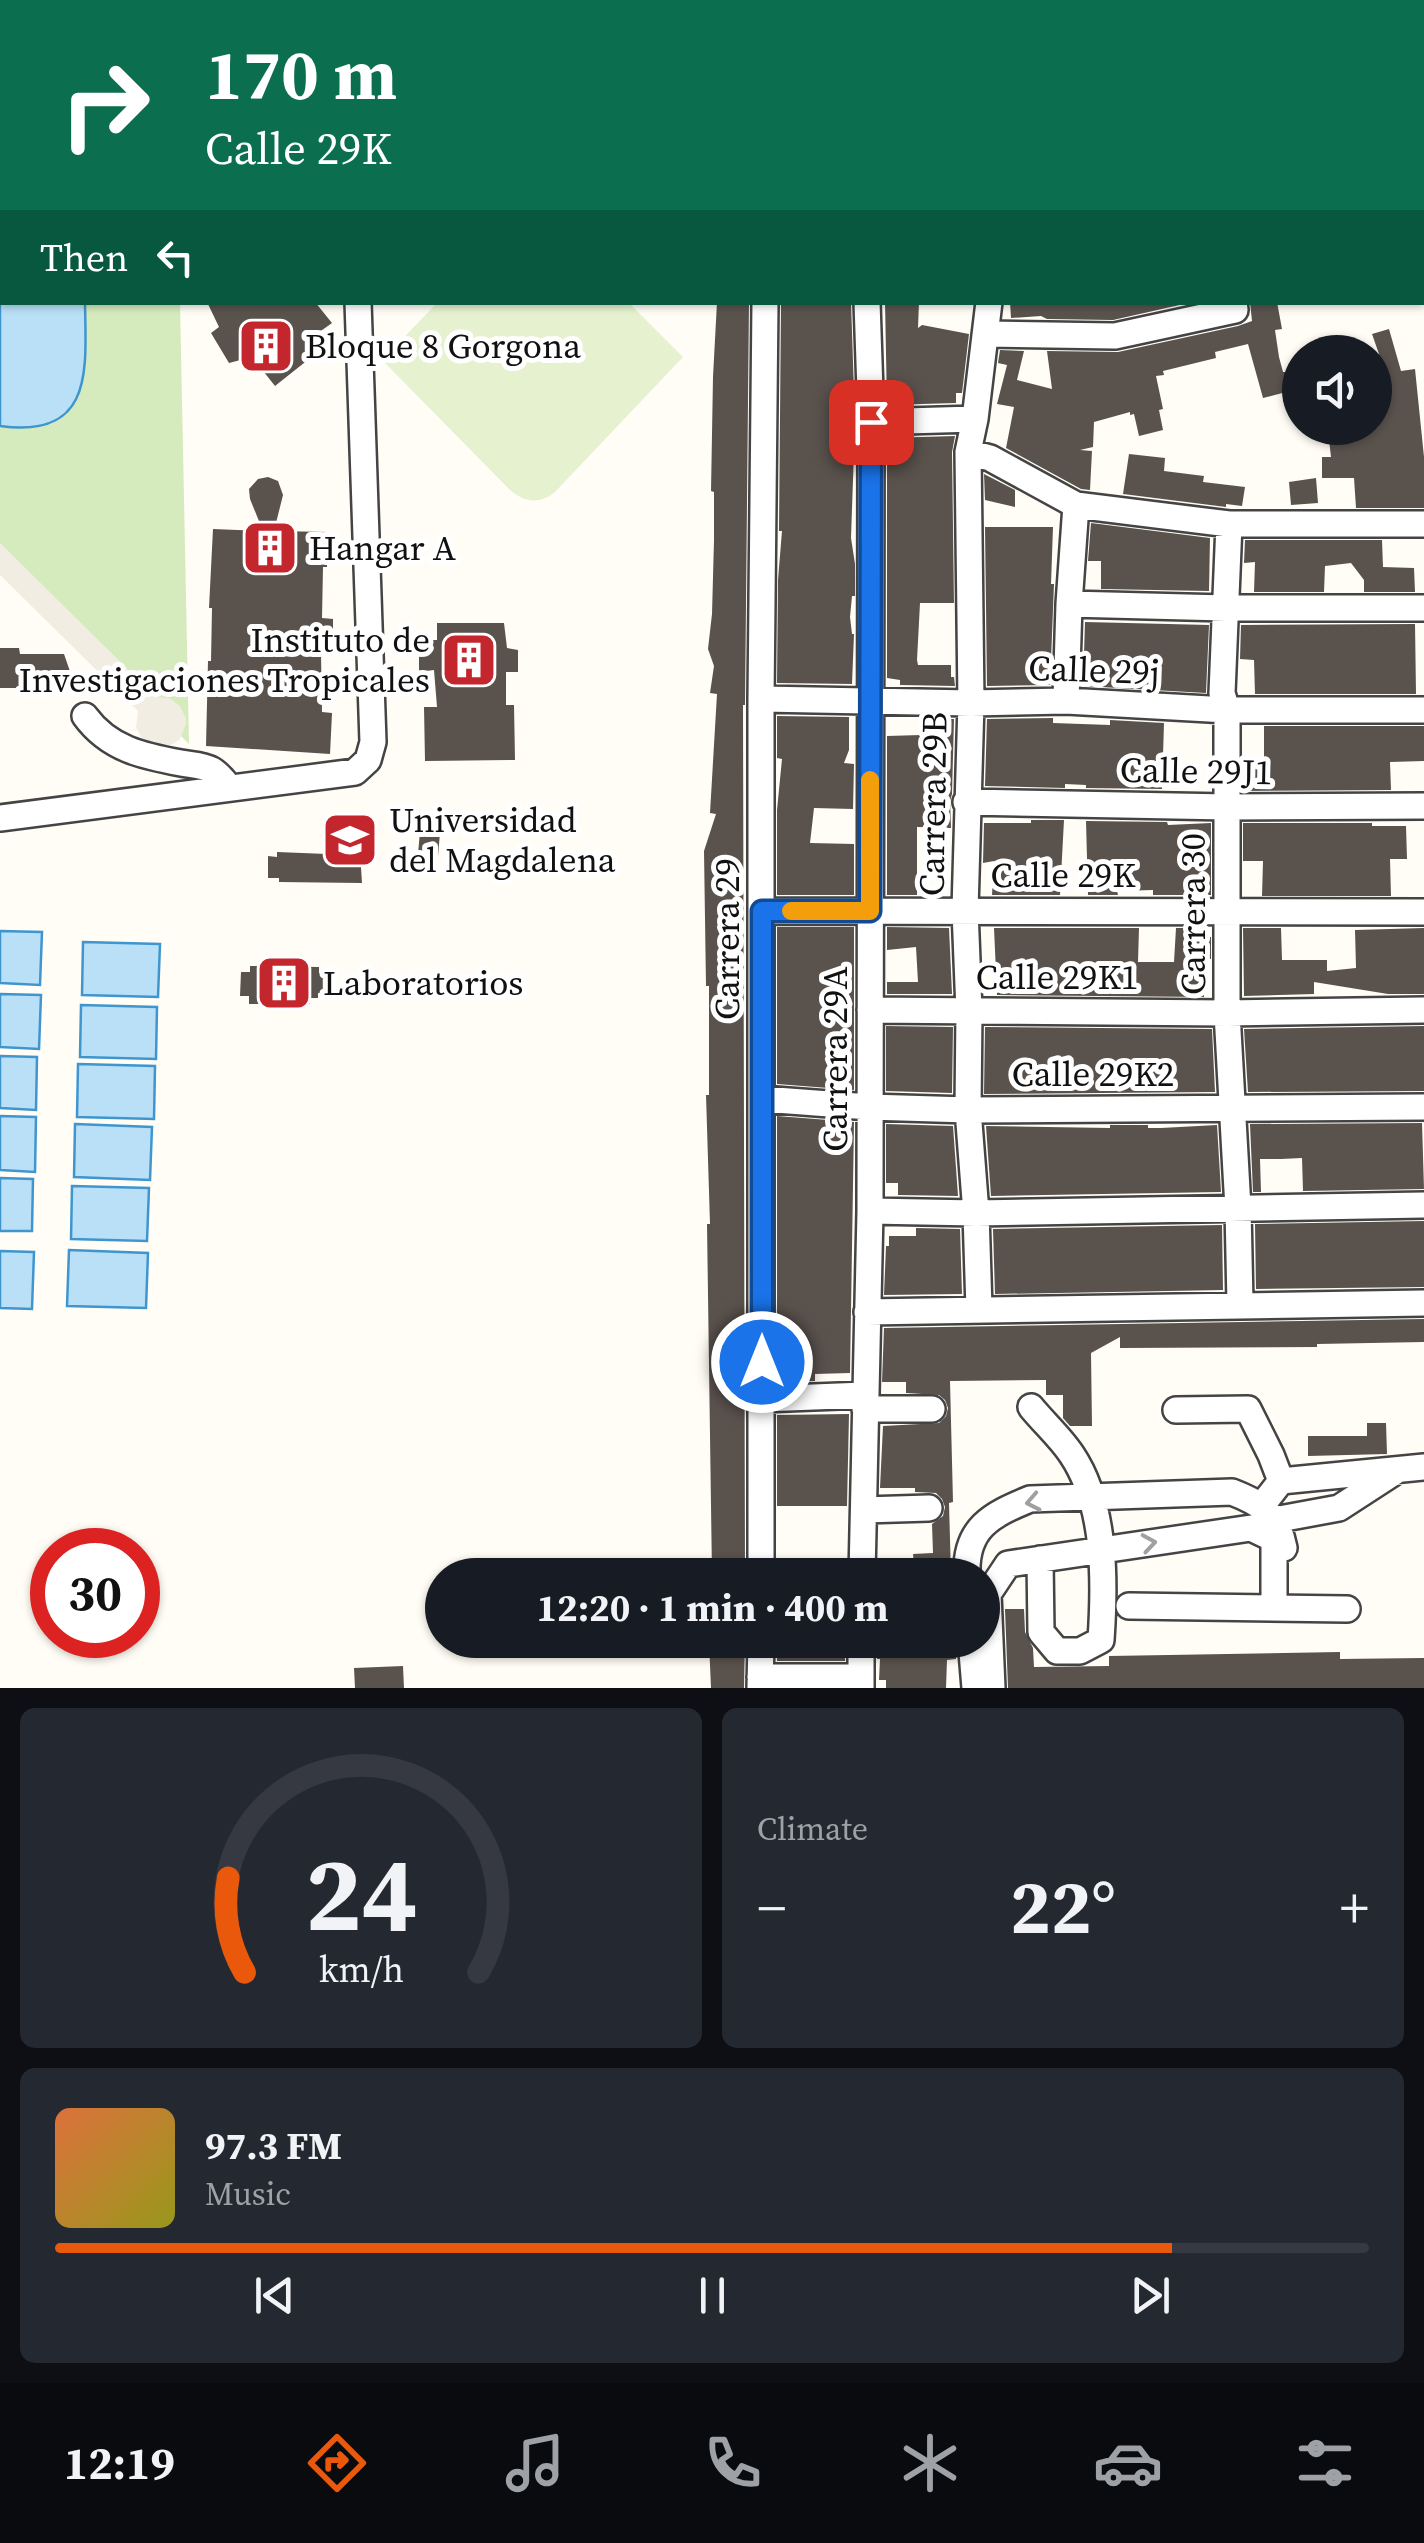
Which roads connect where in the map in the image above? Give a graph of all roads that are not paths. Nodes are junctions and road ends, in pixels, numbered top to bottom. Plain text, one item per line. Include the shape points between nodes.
1 (358, 305) edge
2 (765, 305) edge
3 (867, 305) edge
4 (989, 305) edge
5 (1234, 305) edge
6 (986, 334) junction
7 (975, 419) junction
8 (871, 422) junction
9 (968, 452) junction
10 (1076, 505) junction
11 (1229, 524) junction
12 (1424, 524) edge
13 (1069, 604) junction
14 (1226, 608) junction
15 (1424, 608) edge
16 (762, 699) junction
17 (869, 701) junction
18 (1066, 701) junction
19 (971, 702) junction
20 (1227, 710) junction
21 (1424, 710) edge
22 (85, 716) dead end
23 (229, 788) junction
24 (966, 802) junction
25 (1424, 806) edge
26 (1228, 807) junction
27 (0, 818) edge
28 (965, 910) junction
29 (1227, 910) junction
30 (762, 911) junction
31 (870, 911) junction
32 (1424, 912) edge
33 (870, 1010) junction
34 (1424, 1010) edge
35 (969, 1011) junction
36 (1227, 1013) junction
37 (762, 1098) junction
38 (869, 1107) junction
39 (1424, 1107) edge
40 (1233, 1109) junction
41 (968, 1110) junction
42 (1424, 1205) edge
43 (1238, 1208) junction
44 (870, 1212) junction
45 (976, 1213) junction
46 (1424, 1303) edge
47 (1240, 1304) junction
48 (979, 1309) junction
49 (867, 1312) junction
50 (762, 1399) junction
51 (865, 1402) junction
52 (1031, 1407) dead end
53 (932, 1409) dead end
54 (1176, 1410) dead end
55 (1411, 1468) edge
56 (1281, 1481) junction
57 (1091, 1498) junction
58 (928, 1508) dead end
59 (864, 1510) junction
60 (1268, 1512) junction
61 (1102, 1550) junction
62 (761, 1558) edge
63 (863, 1558) edge
64 (968, 1558) edge
65 (1040, 1560) junction
66 (1129, 1606) dead end
67 (1280, 1608) junction
68 (1347, 1608) dead end
69 (761, 1658) edge
70 (972, 1658) edge
71 (861, 1682) edge
72 (760, 1683) edge
73 (974, 1688) edge
74 (992, 1688) edge

1 - 23 street via 372,770
2 - 16 street, Carrera 29
3 - 8 street, Carrera 29A
4 - 6 street, Carrera 29B
5 - 6 street via 1115,336
6 - 7 street, Carrera 29B
7 - 8 street
7 - 9 street, Carrera 29B
8 - 17 street, Carrera 29A
9 - 10 street
9 - 19 street, Carrera 29B
10 - 11 street
10 - 13 street
11 - 12 street
11 - 14 street, Carrera 30
13 - 14 street
13 - 18 street
14 - 15 street
14 - 20 street, Carrera 30
16 - 17 street, Calle 29j
16 - 30 street, Carrera 29
17 - 19 street, Calle 29j
17 - 31 street, Carrera 29A
18 - 19 street, Calle 29j
18 - 20 street, Calle 29j
19 - 24 street, Carrera 29B
20 - 21 street, Calle 29j
20 - 26 street, Carrera 30
22 - 23 street via 110,742 206,768
23 - 27 street
24 - 26 street, Calle 29J1
24 - 28 street, Carrera 29B
25 - 26 street, Calle 29J1
26 - 29 street, Carrera 30
28 - 29 street, Calle 29K
28 - 31 street, Calle 29K
28 - 35 street, Carrera 29B
29 - 32 street, Calle 29K
29 - 36 street, Carrera 30
30 - 31 street, Calle 29K
30 - 37 street, Carrera 29
31 - 33 street, Carrera 29A
33 - 35 street, Calle 29K1
33 - 38 street, Carrera 29A
34 - 36 street, Calle 29K1
35 - 36 street, Calle 29K1
35 - 41 street, Carrera 29B
36 - 40 street, Carrera 30
37 - 38 street, Calle 29K2
37 - 50 street, Carrera 29
38 - 41 street, Calle 29K2
38 - 44 street, Carrera 29A
39 - 40 street, Calle 29K2
40 - 41 street, Calle 29K2
40 - 43 street, Carrera 30
41 - 45 street, Carrera 29B
42 - 43 street
43 - 45 street
43 - 47 street, Carrera 30
44 - 45 street
44 - 49 street, Carrera 29A
45 - 48 street, Carrera 29B
46 - 47 street
47 - 48 street
48 - 49 street
49 - 51 street, Carrera 29A
50 - 51 street
50 - 62 street, Carrera 29
51 - 53 street
51 - 59 street, Carrera 29A
52 - 57 street via 1073,1456
54 - 56 street via 1248,1409
55 - 56 street
55 - 60 street via 1339,1508
56 - 60 street
57 - 60 street via 1232,1492
57 - 61 street
57 -> 64 street via 1030,1500 1002,1511 975,1532
58 - 59 street
59 - 63 street, Carrera 29A
60 - 67 street via 1281,1531 1287,1569
61 - 65 street
61 - 65 street via 1101,1640 1080,1651 1058,1650 1041,1632
61 -> 67 street via 1252,1528 1274,1539
65 - 74 street via 1008,1564 988,1594
66 - 67 street
67 - 68 street
69 - 72 street
70 - 73 street
71 - 72 street

